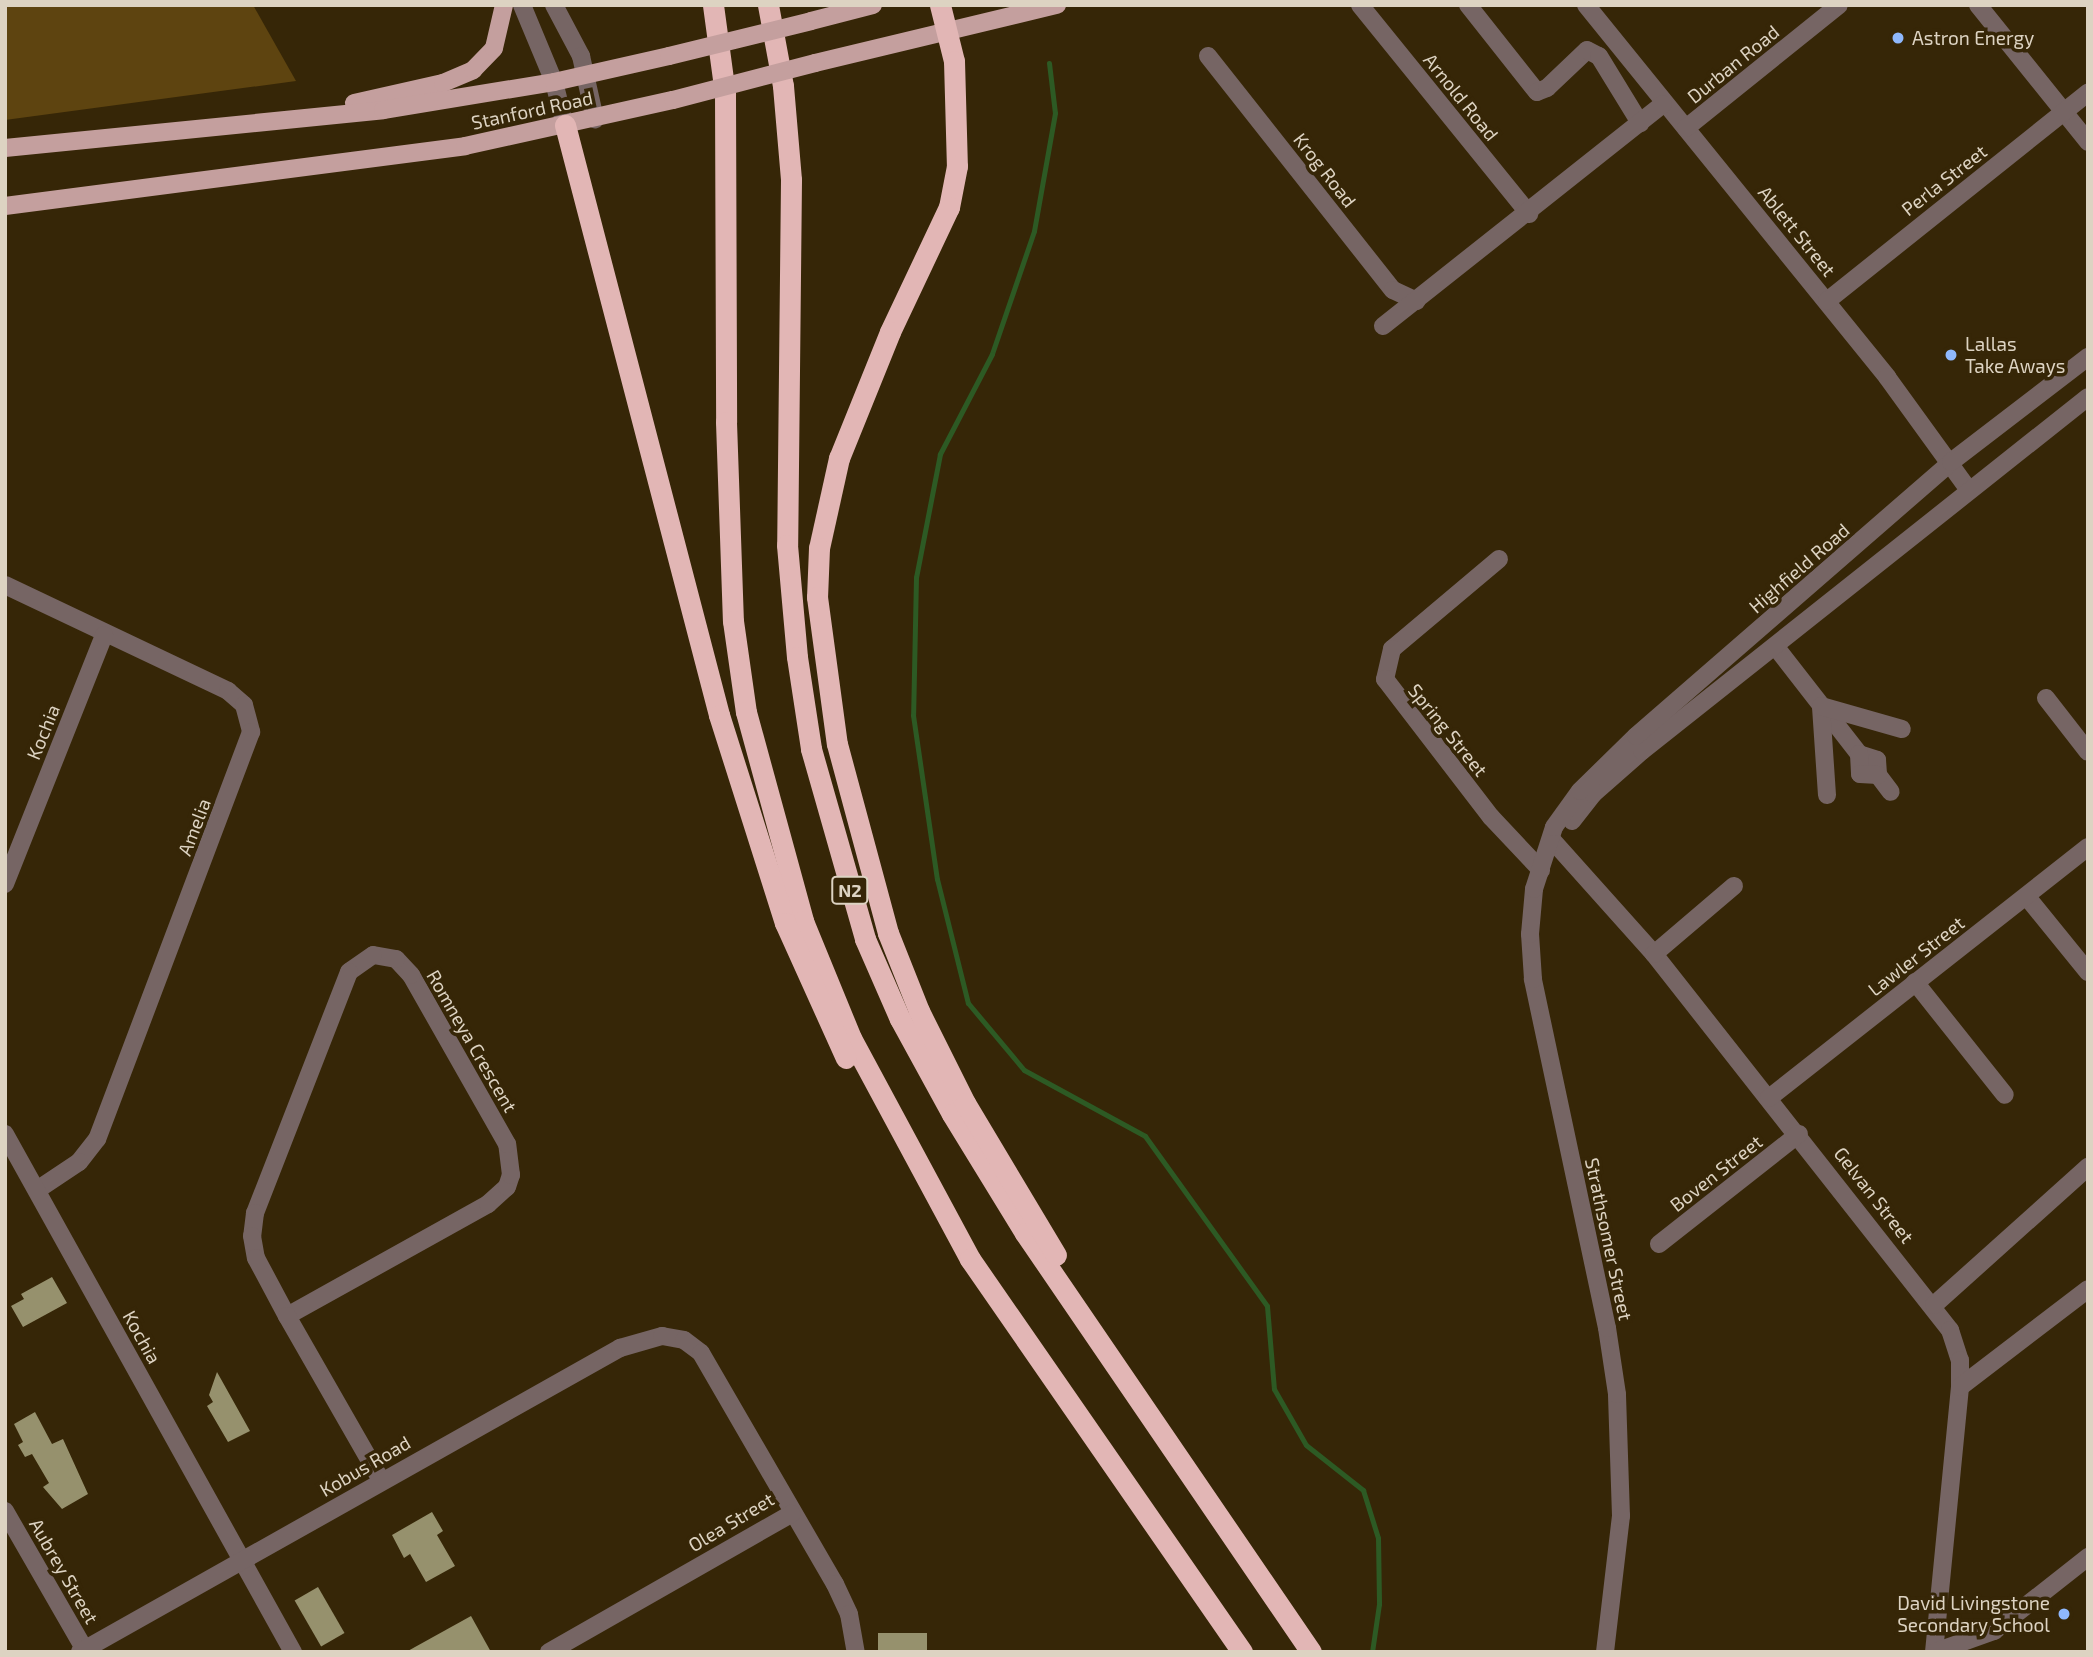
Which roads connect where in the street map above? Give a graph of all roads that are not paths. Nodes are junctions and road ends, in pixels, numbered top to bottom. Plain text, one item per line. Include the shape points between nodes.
1 (504, 5) edge
2 (522, 5) edge
3 (554, 5) edge
4 (713, 5) edge
5 (768, 5) edge
6 (873, 5) edge
7 (940, 5) edge
8 (1057, 5) edge
9 (1360, 5) edge
10 (1468, 5) edge
11 (1586, 5) edge
12 (1839, 5) edge
13 (1978, 5) edge
14 (946, 32) junction
15 (1208, 56) dead end
16 (585, 75) junction
17 (554, 82) junction
18 (2088, 93) edge
19 (1663, 104) junction
20 (2064, 112) junction
21 (293, 117) junction
22 (594, 119) junction
23 (1640, 123) junction
24 (565, 125) junction
25 (1686, 128) junction
26 (2088, 142) edge
27 (5, 148) edge
28 (5, 206) edge
29 (1529, 214) junction
30 (1827, 300) junction
31 (1417, 301) junction
32 (1383, 326) dead end
33 (2088, 357) edge
34 (2088, 397) edge
35 (1951, 463) junction
36 (1968, 489) junction
37 (1499, 559) dead end
38 (5, 585) edge
39 (104, 635) junction
40 (1775, 646) junction
41 (2046, 698) dead end
42 (1822, 706) junction
43 (1902, 729) dead end
44 (2088, 752) edge
45 (1891, 792) dead end
46 (1827, 795) dead end
47 (1556, 834) junction
48 (2088, 847) edge
49 (1541, 870) junction
50 (5, 884) edge
51 (1734, 886) dead end
52 (2027, 897) junction
53 (1654, 954) junction
54 (2088, 972) edge
55 (1915, 982) junction
56 (2005, 1095) dead end
57 (1769, 1098) junction
58 (5, 1134) edge
59 (1799, 1134) junction
60 (2088, 1167) edge
61 (37, 1190) junction
62 (1659, 1244) dead end
63 (970, 1259) junction
64 (2088, 1289) edge
65 (1934, 1305) junction
66 (287, 1316) junction
67 (678, 1338) joint
68 (1126, 1375) junction
69 (1960, 1387) junction
70 (381, 1480) junction
71 (5, 1511) edge
72 (791, 1514) junction
73 (2088, 1557) edge
74 (242, 1561) junction
75 (83, 1651) edge
76 (293, 1652) edge
77 (549, 1652) edge
78 (856, 1652) edge
79 (1242, 1652) edge
80 (1311, 1652) edge
81 (1605, 1652) edge
82 (1934, 1652) edge

1 - 21 main road via 494,48 473,70 443,83
2 - 17 street
3 - 16 street via 581,56
4 - 63 highway via 725,94 728,540 746,712 803,922 851,1038
5 - 68 highway, N2 via 783,86 791,180 787,545 811,749 865,939 900,1018 1025,1233
6 - 16 main road, Stanford Road, bridge
7 - 14 highway
8 - 14 main road, Stanford Road
9 - 29 street, Arnold Road
10 - 23 street via 1537,92 1587,50 1599,56
11 - 19 street, Ablett Street
12 - 25 street, Durban Road
13 - 20 street
14 - 22 main road, Stanford Road, bridge
14 - 68 highway via 954,61 957,166 949,207 863,393 836,469 819,548 817,597 823,659 859,837 888,933 919,1011 965,1103
15 - 31 street, Krog Road via 1393,290
16 - 17 main road, Stanford Road
16 - 22 street
17 - 21 main road, Stanford Road via 383,110
17 - 24 street
18 - 20 street, Perla Street
19 - 23 street
19 - 25 street, Ablett Street
20 - 26 street
20 - 30 street, Perla Street
21 - 27 main road, Stanford Road
22 - 24 main road, Stanford Road
23 - 29 street
24 - 28 main road, Stanford Road via 465,146
24 - 63 highway via 719,715 785,923 835,1037
25 - 30 street, Ablett Street
29 - 31 street
30 - 35 street, Ablett Street
31 - 32 street
33 - 35 street, Highfield Road
34 - 36 street
35 - 36 street, Ablett Street
35 - 47 street, Highfield Road via 1600,769
36 - 40 street
37 - 49 street, Spring Street via 1392,649 1385,680 1491,817
38 - 39 street, Amelia
39 - 50 street, Kochia
39 - 61 street, Amelia via 228,691 244,705 251,732 97,1139 79,1162
40 - 42 street
40 - 47 street via 1609,778
41 - 44 street
42 - 43 street
42 - 45 street via 1859,754 1860,774 1878,775
42 - 46 street
47 - 49 street, Strathsomer Street
47 - 53 street, Gelvan Street
48 - 52 street, Lawler Street
49 - 81 street, Strathsomer Street via 1530,934 1532,979 1607,1328 1616,1394 1621,1516
51 - 53 street
52 - 54 street
52 - 55 street, Lawler Street
53 - 57 street, Gelvan Street
55 - 56 street
55 - 57 street, Lawler Street
57 - 59 street, Gelvan Street
58 - 61 street, Kochia
59 - 62 street, Boven Street
59 - 65 street, Gelvan Street
60 - 65 street
61 - 74 street, Kochia
63 - 79 highway
64 - 69 street
65 - 69 street, Gelvan Street via 1958,1349
66 - 66 street, Romneya Crescent via 252,1247 255,1213 349,972 373,955 396,959 411,975 507,1144 511,1175 507,1187 488,1204
66 - 70 street, Romneya Crescent
67 - 70 street, Kobus Road via 628,1344
67 - 72 street, Olea Street via 701,1353
68 - 80 highway, N2
69 - 82 street, Gelvan Street
70 - 74 street, Kobus Road
71 - 75 street, Aubrey Street
72 - 77 street, Olea Street
72 - 78 street via 849,1614
73 - 82 street via 1994,1631
74 - 75 street, Kobus Road
74 - 76 street

